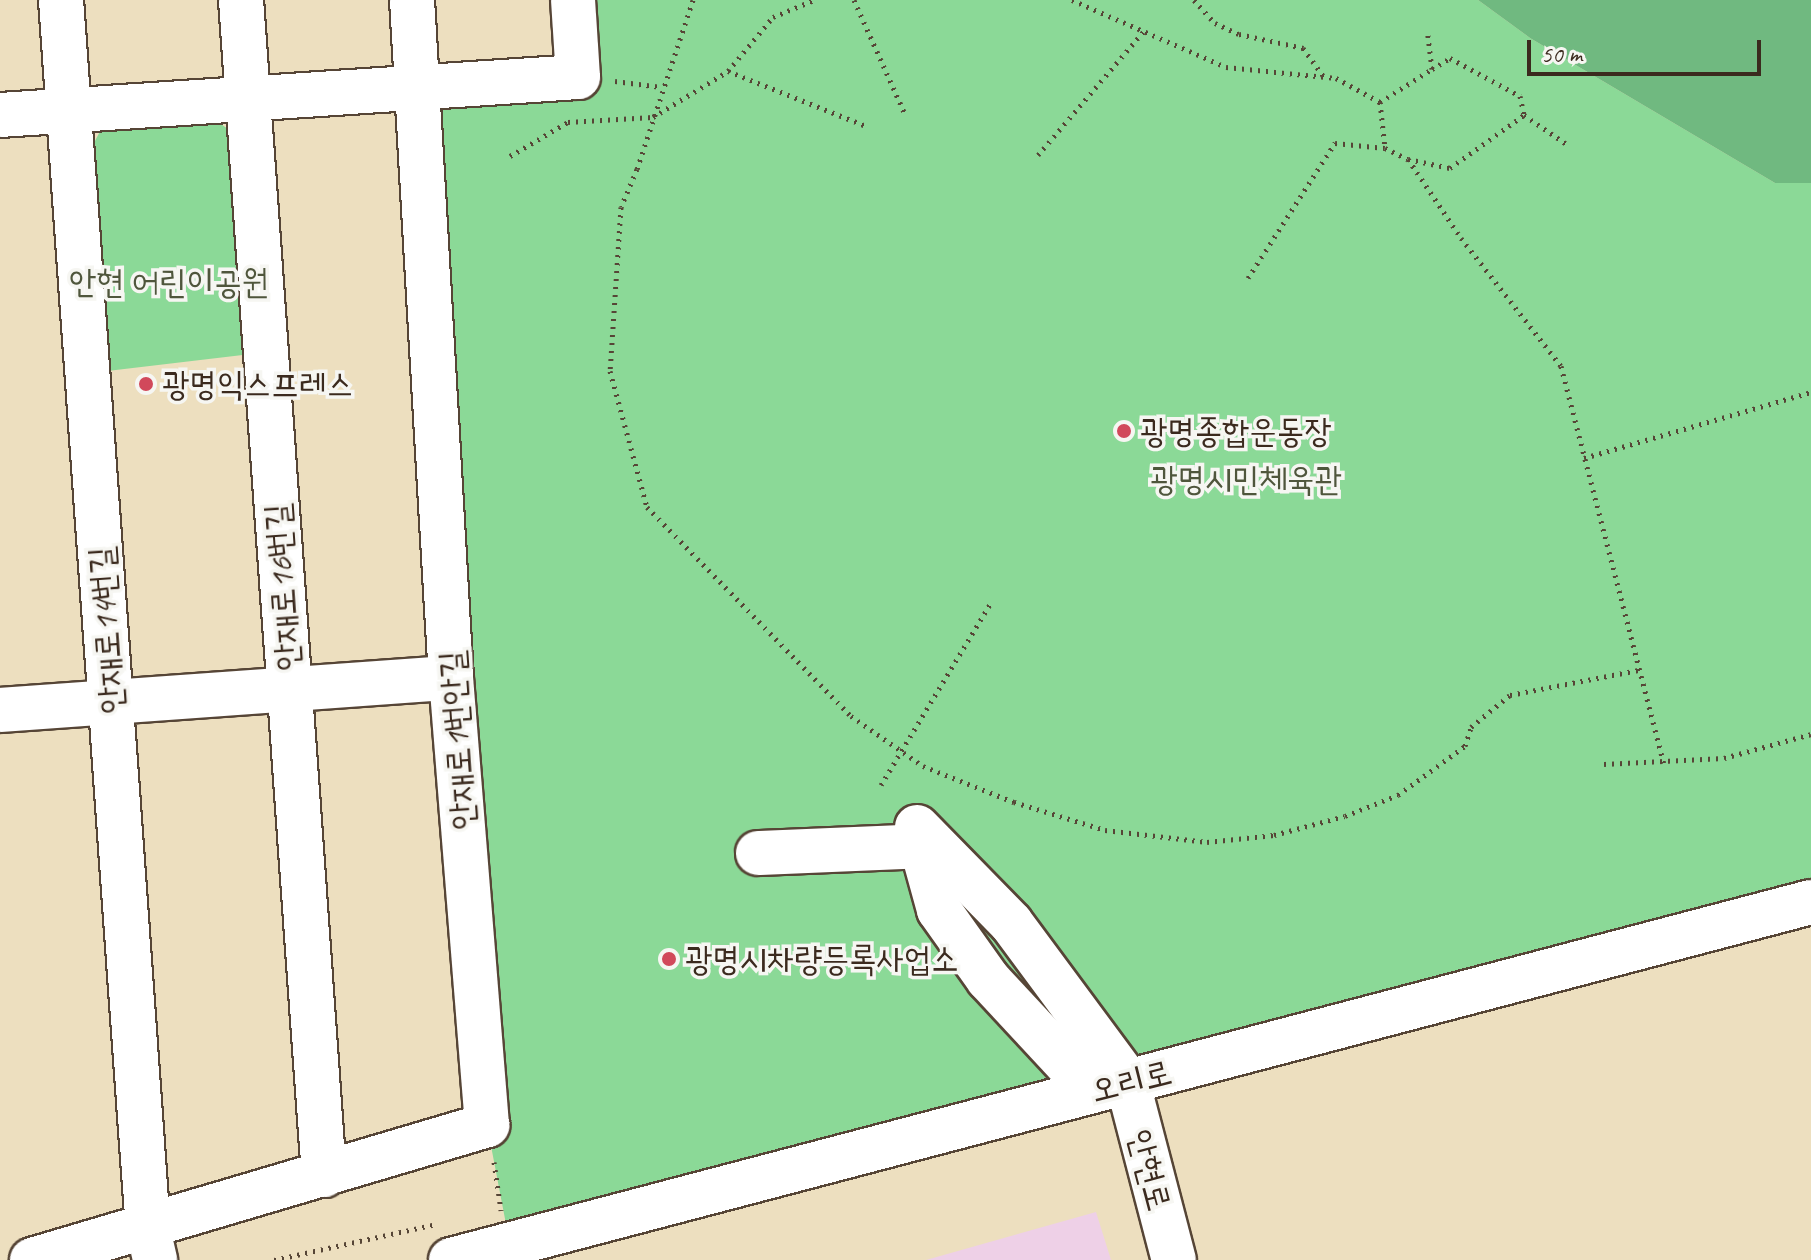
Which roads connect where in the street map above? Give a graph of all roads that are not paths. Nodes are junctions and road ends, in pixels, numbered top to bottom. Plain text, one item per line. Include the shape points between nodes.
1 (61, 0) edge
2 (241, 0) edge
3 (412, 0) edge
4 (573, 0) edge
5 (418, 87) junction
6 (248, 99) junction
7 (68, 111) junction
8 (0, 115) edge
9 (451, 678) junction
10 (290, 690) junction
11 (111, 702) junction
12 (0, 710) edge
13 (758, 853) dead end
14 (1811, 902) edge
15 (1109, 1085) junction
16 (324, 1175) junction
17 (446, 1242) edge
18 (151, 1244) edge
19 (32, 1260) edge
20 (1174, 1260) edge

1 - 7 street, 안재로14번길
2 - 6 street, 안재로16번길
3 - 5 street, 안재로1번안길
4 - 5 street via 578,77
5 - 6 street
5 - 9 street, 안재로1번안길
6 - 7 street
6 - 10 street, 안재로16번길
7 - 8 street
7 - 11 street, 안재로14번길
9 - 10 street
9 - 16 street, 안재로1번안길 via 487,1125
10 - 11 street
10 - 16 street, 안재로16번길
11 - 12 street
11 - 18 street, 안재로14번길
13 - 15 street via 922,846 939,910 988,979
14 - 15 street, 오리로
15 - 17 street, 오리로
15 - 20 street, 안현로
16 - 18 street
18 - 19 street

